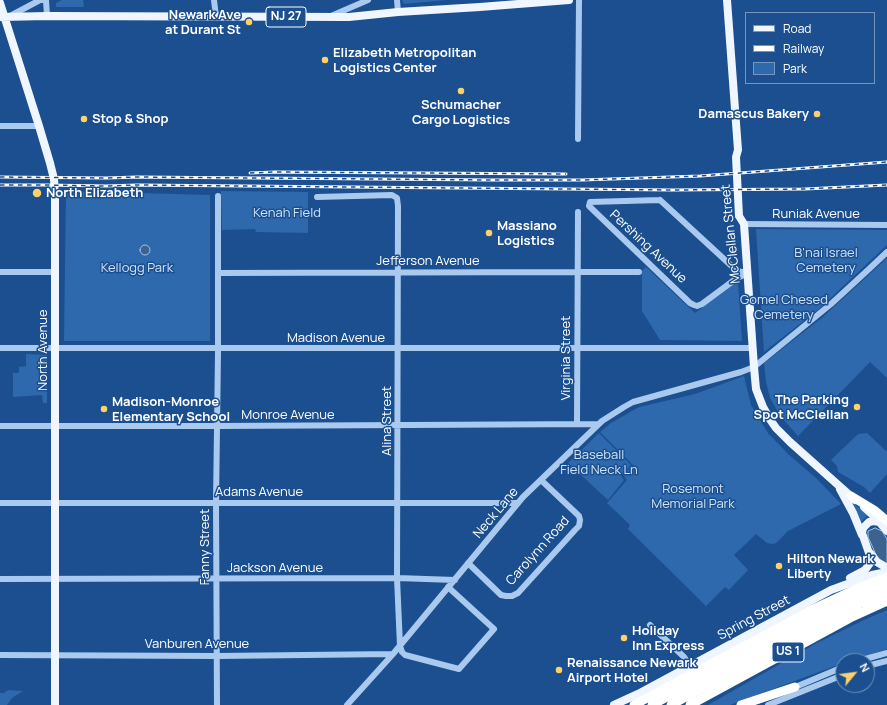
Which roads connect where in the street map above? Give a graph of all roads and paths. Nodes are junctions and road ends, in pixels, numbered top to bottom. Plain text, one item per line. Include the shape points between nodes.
1 (46, 0) edge
2 (214, 0) edge
3 (368, 0) edge
4 (397, 0) edge
5 (568, 0) edge
6 (579, 0) edge
7 (727, 0) edge
8 (0, 3) edge
9 (398, 12) junction
10 (4, 16) edge
11 (47, 16) junction
12 (216, 17) junction
13 (329, 17) junction
14 (0, 126) edge
15 (39, 126) junction
16 (578, 139) dead end
17 (218, 196) dead end
18 (317, 197) dead end
19 (578, 212) dead end
20 (744, 224) junction
21 (887, 225) edge
22 (887, 252) edge
23 (0, 272) edge
24 (55, 272) junction
25 (578, 272) junction
26 (639, 272) dead end
27 (218, 273) junction
28 (398, 273) junction
29 (748, 273) junction
30 (0, 348) edge
31 (55, 348) junction
32 (218, 348) junction
33 (577, 348) junction
34 (753, 348) junction
35 (398, 349) junction
36 (754, 367) junction
37 (577, 424) junction
38 (598, 424) junction
39 (398, 425) junction
40 (0, 426) edge
41 (55, 426) junction
42 (217, 426) junction
43 (541, 480) junction
44 (838, 485) junction
45 (851, 496) joint
46 (0, 503) edge
47 (55, 503) junction
48 (216, 503) junction
49 (397, 503) junction
50 (518, 503) junction
51 (883, 521) edge
52 (887, 531) edge
53 (864, 540) junction
54 (869, 553) junction
55 (468, 563) junction
56 (887, 568) edge
57 (887, 572) edge
58 (887, 577) edge
59 (397, 578) junction
60 (0, 579) edge
61 (55, 579) junction
62 (216, 579) junction
63 (455, 580) junction
64 (887, 585) edge
65 (448, 587) junction
66 (831, 590) junction
67 (887, 592) edge
68 (887, 601) edge
69 (650, 625) dead end
70 (400, 646) junction
71 (887, 653) edge
72 (0, 654) edge
73 (393, 654) junction
74 (55, 655) junction
75 (217, 656) junction
76 (875, 656) edge
77 (887, 661) edge
78 (875, 664) edge
79 (690, 666) junction
80 (835, 670) edge
81 (835, 678) edge
82 (796, 690) junction
83 (55, 705) edge
84 (217, 705) edge
85 (347, 705) edge
86 (614, 705) edge
87 (634, 705) edge
88 (652, 705) edge
89 (671, 705) edge
90 (690, 705) edge
91 (741, 705) edge
92 (754, 705) edge
93 (768, 705) edge

1 - 10 street via 40,0
1 - 11 street
2 - 12 street
3 - 13 street
4 - 9 street
5 - 9 main road, NJ 27
6 - 16 street
7 - 20 main road, McClellan Street via 738,150 736,157 739,216
8 - 10 main road, North Avenue
9 - 13 main road, NJ 27
10 - 11 main road, NJ 27
10 - 15 main road, North Avenue
11 - 12 main road, NJ 27
12 - 13 main road, NJ 27
14 - 15 street
15 - 24 main road, North Avenue via 54,179
17 - 27 street, Fanny Street
18 - 28 street, Alina Street via 396,197
19 - 25 street, Virginia Street
20 - 21 street, Runiak Avenue
20 - 29 main road, McClellan Street
22 - 36 street, Neck Lane via 831,304
23 - 24 street
24 - 31 main road, North Avenue
25 - 26 street, Jefferson Avenue
25 - 28 street, Jefferson Avenue
25 - 33 street, Virginia Street
27 - 28 street, Jefferson Avenue
27 - 32 street, Fanny Street
28 - 35 street, Alina Street
29 - 29 street, Pershing Avenue via 737,271 660,200 590,202 589,206 593,211 694,305 702,304 736,278
29 - 34 main road, McClellan Street
30 - 31 street, Madison Avenue
31 - 32 street, Madison Avenue
31 - 41 main road, North Avenue
32 - 35 street, Madison Avenue
32 - 42 street, Fanny Street
33 - 34 street, Madison Avenue
33 - 35 street, Madison Avenue
33 - 37 street, Virginia Street
34 - 36 main road, McClellan Street
35 - 39 street, Alina Street
36 - 38 street, Neck Lane via 632,402
36 - 44 main road, McClellan Street via 758,396 772,423
37 - 38 street
37 - 39 street, Monroe Avenue
38 - 43 street, Neck Lane
39 - 42 street, Monroe Avenue
39 - 49 street, Alina Street
40 - 41 street, Monroe Avenue
41 - 42 street, Monroe Avenue
41 - 47 main road, North Avenue
42 - 48 street, Fanny Street
43 - 50 street, Neck Lane
43 - 55 street, Carolynn Road via 579,516 579,526 518,593 512,596 501,595
44 - 45 main road, McClellan Street
44 - 53 main road
45 - 51 highway via 874,510
46 - 47 street, Adams Avenue
47 - 48 street, Adams Avenue
47 - 61 main road, North Avenue
48 - 49 street, Adams Avenue
48 - 62 street, Fanny Street
49 - 50 street, Adams Avenue
49 - 59 street, Alina Street
50 - 55 street, Neck Lane
51 - 52 main road
51 - 53 main road via 867,523 862,532
53 - 54 main road
54 - 56 main road
54 - 66 main road via 870,561 863,572
55 - 63 street, Neck Lane
57 - 66 main road, Spring Street
58 - 87 highway, US 1 via 811,610
59 - 62 street, Jackson Avenue
59 - 63 street, Jackson Avenue
59 - 70 street, Alina Street
60 - 61 street, Jackson Avenue
61 - 62 street, Jackson Avenue
61 - 74 main road, North Avenue
62 - 75 street, Fanny Street
63 - 65 street, Neck Lane
64 - 88 highway via 821,614
65 - 70 street, Neck Lane
65 - 70 street via 494,629 459,668 405,655
66 - 79 main road, Spring Street
67 - 89 highway via 831,618
68 - 90 highway, US 1 via 850,618
69 - 79 street via 686,659
70 - 73 street, Neck Lane
71 - 76 street
72 - 74 street, Vanburen Avenue
73 - 75 street, Vanburen Avenue
73 - 85 street, Neck Lane
74 - 75 street, Vanburen Avenue
74 - 83 main road, North Avenue
75 - 84 street, Fanny Street
77 - 78 street
79 - 86 main road, Spring Street
80 - 82 street
81 - 82 street
82 - 91 highway
82 - 92 street
82 - 93 street

